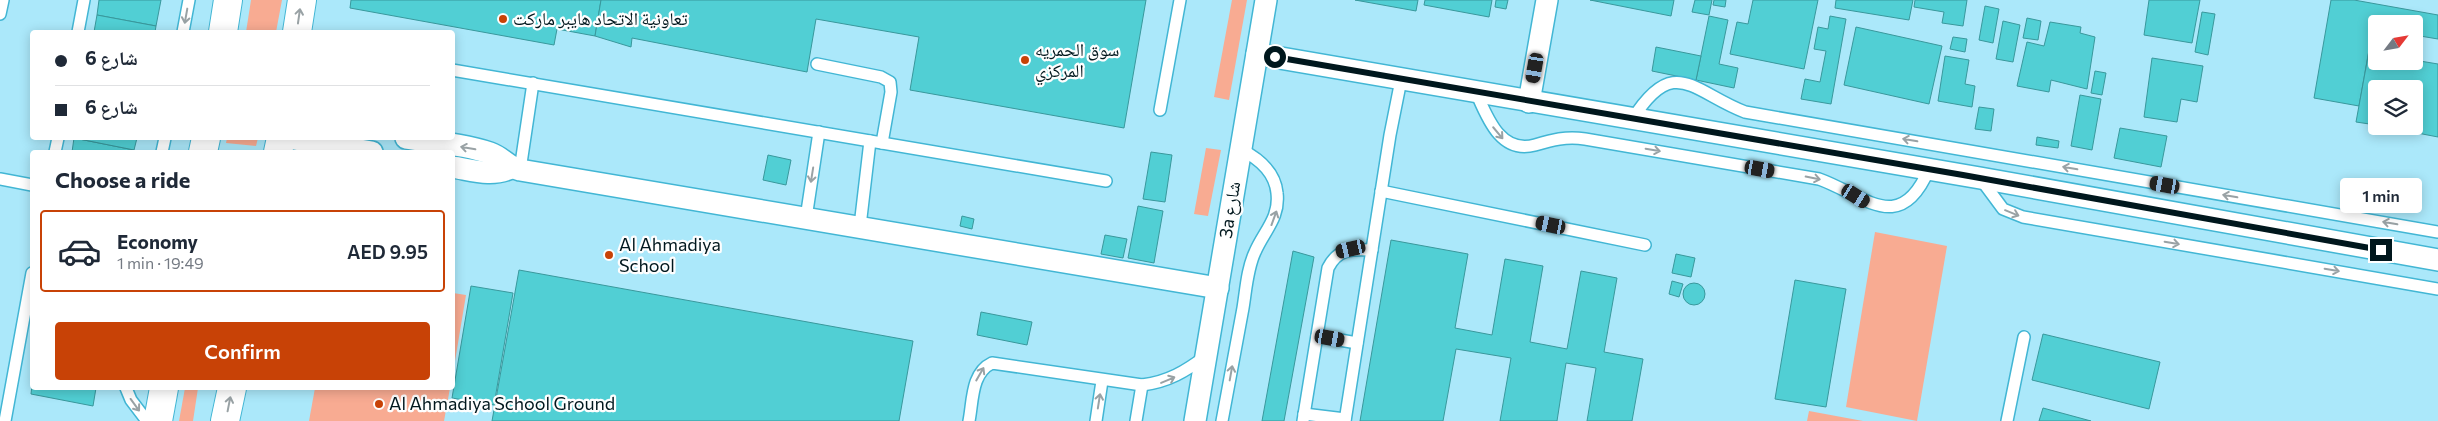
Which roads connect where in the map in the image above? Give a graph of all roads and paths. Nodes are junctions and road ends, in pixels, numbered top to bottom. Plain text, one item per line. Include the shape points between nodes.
1 (3, 0) edge
2 (84, 0) edge
3 (189, 0) edge
4 (228, 0) edge
5 (302, 0) edge
6 (1180, 0) edge
7 (1266, 0) edge
8 (1547, 0) edge
9 (0, 14) edge
10 (78, 30) edge
11 (183, 30) edge
12 (223, 30) edge
13 (297, 30) edge
14 (1256, 54) junction
15 (817, 64) dead end
16 (455, 71) edge
17 (1402, 80) junction
18 (533, 84) junction
19 (1475, 90) junction
20 (1529, 102) junction
21 (1160, 110) dead end
22 (1632, 120) junction
23 (819, 132) junction
24 (300, 140) edge
25 (417, 140) edge
26 (876, 142) junction
27 (1240, 149) junction
28 (360, 150) edge
29 (455, 168) edge
30 (515, 169) junction
31 (1929, 169) junction
32 (1980, 178) junction
33 (0, 179) edge
34 (1106, 181) dead end
35 (30, 186) edge
36 (1381, 190) junction
37 (806, 218) junction
38 (860, 226) junction
39 (2438, 232) edge
40 (1646, 245) dead end
41 (1372, 250) junction
42 (2438, 260) edge
43 (30, 284) edge
44 (1218, 288) junction
45 (2438, 289) edge
46 (1317, 336) junction
47 (2024, 336) dead end
48 (1357, 343) junction
49 (1207, 355) junction
50 (1102, 381) junction
51 (1142, 385) junction
52 (127, 390) edge
53 (164, 390) edge
54 (232, 390) edge
55 (1303, 418) edge
56 (1345, 420) edge
57 (5, 421) edge
58 (147, 421) edge
59 (158, 421) edge
60 (226, 421) edge
61 (969, 421) edge
62 (1096, 421) edge
63 (1136, 421) edge
64 (1195, 421) edge
65 (1222, 421) edge
66 (2006, 421) edge

1 - 9 lane
2 - 10 lane
3 -> 11 lane
4 - 12 main road
13 -> 5 main road
6 - 21 lane
7 - 14 street, 3a شارع
8 - 20 street
14 - 17 street
14 - 27 street, 3a شارع
15 - 26 lane via 881,77 890,82 891,92
16 - 18 lane
17 - 19 street
17 - 36 lane
18 - 23 lane
18 - 30 lane
19 - 20 street
19 -> 31 lane via 1494,131 1502,139 1522,146 1563,138 1585,138 1819,179 1866,203 1879,206 1892,206 1915,194
20 - 22 street
22 - 31 street
39 -> 22 lane via 1745,112 1720,101 1699,86 1686,83 1673,83 1655,90
23 - 26 lane
23 -> 37 lane
24 - 28 street
30 -> 25 street via 491,153
26 - 34 lane
26 - 38 lane
27 - 44 street, 3a شارع
65 -> 27 lane via 1251,263 1275,219 1278,205 1278,191 1265,166
29 - 30 street via 487,173
30 - 37 street
31 - 32 street
32 - 42 street
32 -> 45 lane via 2003,209 2023,217
33 - 35 lane
36 - 40 lane
36 - 41 lane
37 - 38 street
38 - 44 street
41 - 46 lane via 1351,249 1333,258 1328,268
41 - 48 lane
43 - 57 lane
44 - 49 street, 3a شارع
46 - 48 lane
46 - 55 lane
47 - 66 lane
48 - 56 lane
51 -> 49 lane via 1173,378
49 - 64 street, 3a شارع
50 - 51 lane
61 -> 50 lane via 978,373 992,364
62 -> 50 lane
51 - 63 lane
52 -> 58 lane
53 - 59 main road
60 -> 54 main road
55 - 56 lane

